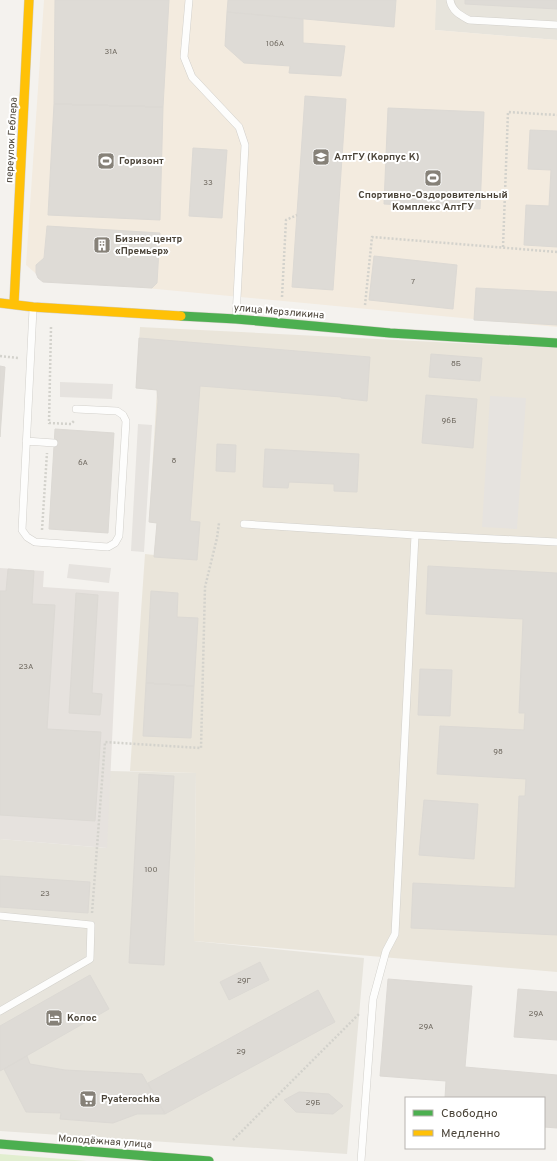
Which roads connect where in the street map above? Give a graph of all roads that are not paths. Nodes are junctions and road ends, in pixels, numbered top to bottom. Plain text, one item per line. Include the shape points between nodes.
1 (29, 0) edge
2 (189, 0) edge
3 (450, 0) edge
4 (557, 25) edge
5 (0, 304) edge
6 (14, 304) junction
7 (33, 307) junction
8 (236, 319) junction
9 (557, 343) edge
10 (76, 409) dead end
11 (26, 441) junction
12 (51, 442) road end
13 (244, 524) dead end
14 (416, 535) junction
15 (557, 542) edge
16 (0, 916) edge
17 (0, 1011) edge
18 (0, 1144) edge
19 (209, 1161) edge
20 (362, 1161) edge

1 - 6 street, переулок Геблера
2 - 8 lane via 184,57 192,77 239,127 245,145
3 - 4 lane via 451,6 458,14 469,20
5 - 6 street, улица Мерзликина
6 - 7 street, улица Мерзликина
7 - 8 street, улица Мерзликина
7 - 11 lane
8 - 9 street, улица Мерзликина via 390,333
10 - 11 lane via 117,411 126,421 119,536 115,543 108,547 41,543 31,540 24,534 22,530
11 - 12 lane
13 - 14 lane
14 - 15 lane
14 - 20 lane via 395,934 386,951 373,999
16 - 17 lane via 91,925 90,959
18 - 19 street, Молодёжная улица

